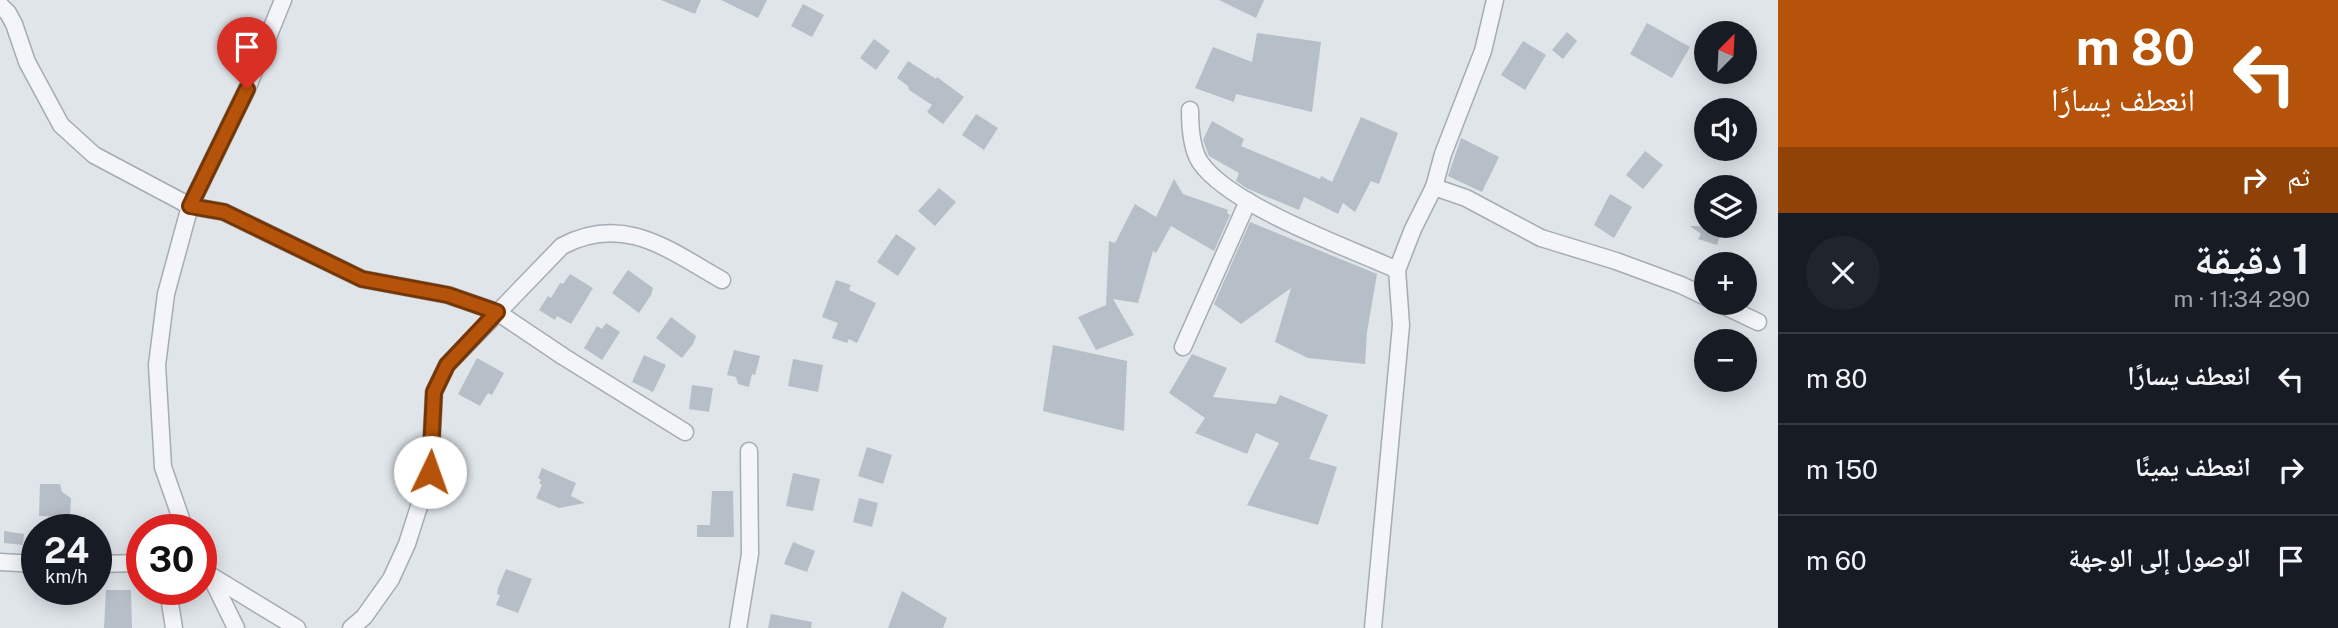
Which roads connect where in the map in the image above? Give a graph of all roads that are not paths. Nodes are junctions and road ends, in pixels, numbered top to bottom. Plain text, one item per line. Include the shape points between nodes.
1 (283, 0) edge
2 (1494, 0) edge
3 (0, 5) edge
4 (1190, 110) dead end
5 (1434, 187) junction
6 (1248, 201) junction
7 (190, 206) junction
8 (1397, 270) junction
9 (722, 280) dead end
10 (1694, 291) edge
11 (497, 312) junction
12 (1745, 315) edge
13 (1758, 321) dead end
14 (1183, 347) dead end
15 (685, 432) dead end
16 (749, 451) dead end
17 (179, 514) edge
18 (0, 562) edge
19 (21, 563) edge
20 (217, 578) edge
21 (217, 593) edge
22 (170, 605) edge
23 (174, 628) edge
24 (236, 628) edge
25 (297, 628) edge
26 (351, 628) edge
27 (738, 628) edge
28 (1373, 628) edge

1 - 7 street via 247,89
2 - 5 street via 1483,51
3 - 7 street via 14,24 27,62 61,125 75,140 94,155
4 - 6 street via 1190,131 1199,160 1216,179
5 - 8 street
5 - 10 street via 1466,198 1541,238
6 - 8 street
6 - 14 street
7 - 11 street via 224,212 362,279 448,295
7 - 17 street via 166,294 157,365 163,467
8 - 28 street via 1401,324
9 - 11 street via 664,247 629,233 604,232 562,246
11 - 15 street
11 - 26 street via 447,365 434,392 430,472 407,544 391,579
12 - 13 street
16 - 27 street via 750,554
18 - 19 street
20 - 25 street
21 - 24 street
22 - 23 street

